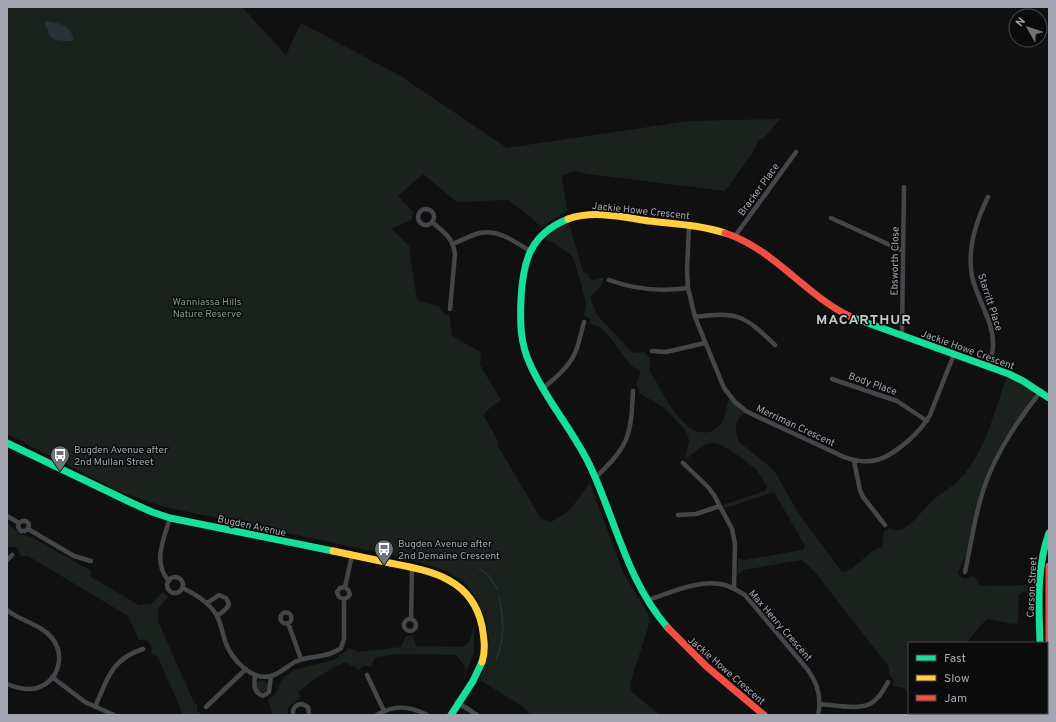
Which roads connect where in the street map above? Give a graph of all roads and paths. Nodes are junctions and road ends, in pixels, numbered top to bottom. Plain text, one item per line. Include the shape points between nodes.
1 (796, 152) dead end
2 (904, 187) dead end
3 (988, 197) dead end
4 (831, 218) dead end
5 (432, 222) dead end
6 (689, 225) junction
7 (735, 236) junction
8 (453, 244) junction
9 (903, 250) junction
10 (530, 251) junction
11 (609, 280) dead end
12 (688, 288) junction
13 (450, 308) dead end
14 (695, 317) junction
15 (584, 322) dead end
16 (902, 335) junction
17 (705, 343) junction
18 (775, 345) dead end
19 (652, 351) dead end
20 (954, 354) junction
21 (988, 367) junction
22 (832, 379) dead end
23 (542, 389) junction
24 (633, 391) dead end
25 (1040, 391) junction
26 (1049, 398) edge
27 (927, 420) junction
28 (7, 443) edge
29 (854, 461) junction
30 (683, 463) dead end
31 (596, 477) junction
32 (720, 506) junction
33 (678, 515) dead end
34 (7, 516) edge
35 (170, 518) junction
36 (19, 523) junction
37 (885, 525) dead end
38 (28, 529) junction
39 (1049, 533) edge
40 (12, 555) dead end
41 (352, 555) junction
42 (7, 560) edge
43 (91, 561) dead end
44 (1049, 566) edge
45 (412, 568) junction
46 (965, 572) dead end
47 (169, 581) junction
48 (345, 587) junction
49 (183, 588) junction
50 (734, 588) junction
51 (344, 599) junction
52 (648, 600) junction
53 (207, 603) junction
54 (7, 610) edge
55 (217, 616) junction
56 (410, 620) dead end
57 (288, 623) dead end
58 (1049, 641) edge
59 (1040, 642) edge
60 (143, 649) dead end
61 (301, 660) junction
62 (246, 669) junction
63 (1049, 670) edge
64 (255, 675) junction
65 (367, 675) dead end
66 (271, 676) junction
67 (52, 677) junction
68 (1048, 678) edge
69 (888, 682) dead end
70 (7, 684) edge
71 (457, 702) junction
72 (820, 704) junction
73 (95, 707) junction
74 (206, 707) dead end
75 (384, 711) junction
76 (114, 715) edge
77 (293, 715) edge
78 (309, 715) edge
79 (377, 715) edge
80 (427, 715) edge
81 (448, 715) edge
82 (451, 715) edge
83 (477, 715) edge
84 (764, 715) edge
85 (818, 715) edge

1 - 7 street, Bracker Place
2 - 9 street, Ebsworth Close
3 - 21 street, Starritt Place via 980,213 970,260 974,283 993,336
4 - 9 street
5 - 8 street
6 - 7 street, Jackie Howe Crescent
6 - 10 street, Jackie Howe Crescent via 599,214 580,215 553,226 540,237
6 - 12 street, Merriman Crescent
7 - 16 street, Jackie Howe Crescent via 758,249 809,291 837,310
8 - 10 street via 477,234 494,233
8 - 13 street via 455,254
9 - 16 street, Ebsworth Close
10 - 23 street, Jackie Howe Crescent via 522,276 520,323 529,364
11 - 12 street via 626,286 658,291
12 - 14 street, Merriman Crescent
14 - 17 street, Merriman Crescent
14 - 18 street via 716,314 735,316 753,325
15 - 23 street via 570,363
16 - 20 street, Jackie Howe Crescent
17 - 19 street via 666,352
17 - 29 street, Merriman Crescent via 724,388 742,408
20 - 21 street, Jackie Howe Crescent
20 - 27 street, Merriman Crescent
21 - 25 street, Jackie Howe Crescent via 1013,376
22 - 27 street, Body Place via 897,401
23 - 31 street, Jackie Howe Crescent via 571,431
24 - 31 street via 632,420 627,438 618,454
25 - 26 street, Jackie Howe Crescent
25 - 46 street via 1012,431 989,476 977,512
27 - 29 street, Merriman Crescent via 919,431 890,455 871,462
28 - 35 street, Bugden Avenue via 132,503
29 - 37 street via 863,497
30 - 32 street via 708,487
31 - 52 street, Jackie Howe Crescent via 632,572
32 - 33 street via 696,514
32 - 50 street via 735,539
34 - 36 street
35 - 41 street, Bugden Avenue
35 - 47 street via 160,558 162,572
36 - 38 street via 21,531
36 - 38 street via 26,521 29,524
38 - 43 street via 74,556
39 - 59 street, Carson Street via 1040,566
40 - 42 street
41 - 45 street, Bugden Avenue
41 - 48 street
44 - 58 street, Carson Street
45 - 56 street
45 - 71 street, Bugden Avenue via 437,574 458,585 470,598 482,625 480,658 475,674
47 - 49 street via 178,578
47 - 49 street via 168,587 172,592 178,593
48 - 51 street via 350,594
48 - 51 street via 340,588 338,592 339,597
49 - 53 street
50 - 52 street, Max Henry Crescent via 706,583
50 - 72 street, Max Henry Crescent via 750,601 808,670 817,687
51 - 61 street via 344,639 341,648 332,653
52 - 84 street, Jackie Howe Crescent via 691,654
53 - 55 street
53 - 55 street via 218,595 226,598 229,604 226,610
54 - 67 street via 41,628 56,643 59,650 59,665
55 - 62 street via 230,651
57 - 61 street
60 - 73 street via 124,657 114,667
61 - 66 street
62 - 64 street
62 - 74 street
63 - 68 street
64 - 66 street
64 - 66 street via 254,687 257,693 263,696 269,692
65 - 75 street
67 - 70 street via 44,684 33,688 21,689
67 - 73 street
69 - 72 street via 878,698 867,706
71 - 81 street, Bugden Avenue
71 - 82 street, Bugden Avenue
71 - 83 street
72 - 85 street, Max Henry Crescent
73 - 76 street
75 - 79 street
75 - 80 street via 391,708 408,708
77 - 78 street via 294,708 302,704 308,707

